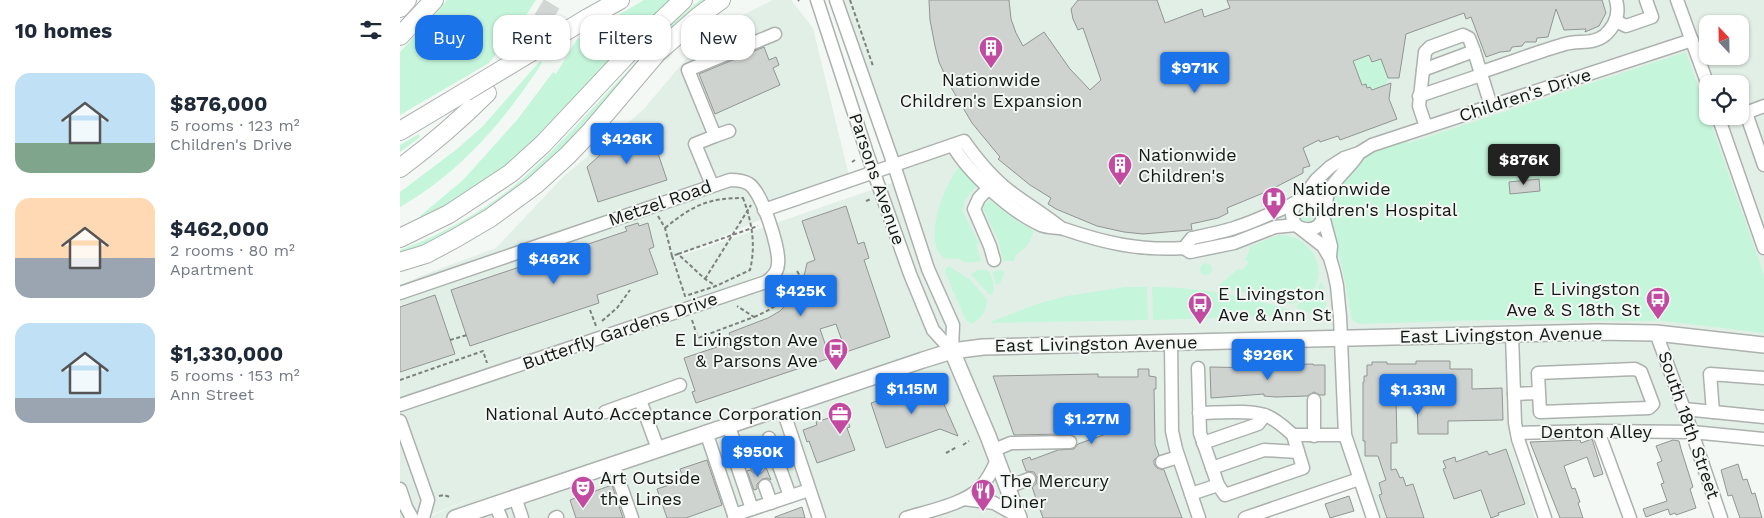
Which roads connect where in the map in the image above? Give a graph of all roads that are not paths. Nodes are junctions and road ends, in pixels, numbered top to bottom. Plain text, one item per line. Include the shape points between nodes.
1 (407, 0) edge
2 (434, 0) edge
3 (620, 0) edge
4 (683, 0) edge
5 (721, 0) edge
6 (817, 0) edge
7 (836, 0) edge
8 (1616, 0) edge
9 (1646, 0) edge
10 (1677, 0) edge
11 (400, 8) edge
12 (1616, 21) junction
13 (776, 34) dead end
14 (400, 36) edge
15 (1692, 40) junction
16 (1474, 51) junction
17 (1422, 70) junction
18 (1480, 72) junction
19 (1704, 75) edge
20 (487, 92) dead end
21 (1419, 96) junction
22 (1491, 106) junction
23 (1764, 106) edge
24 (1749, 111) edge
25 (1721, 125) edge
26 (1745, 125) edge
27 (1426, 127) junction
28 (400, 131) edge
29 (729, 131) dead end
30 (715, 136) junction
31 (1359, 152) junction
32 (1764, 165) edge
33 (894, 166) junction
34 (400, 168) edge
35 (874, 172) junction
36 (993, 184) junction
37 (712, 185) junction
38 (1300, 201) junction
39 (764, 210) junction
40 (1323, 215) junction
41 (1298, 227) junction
42 (400, 238) edge
43 (1184, 248) junction
44 (1764, 248) edge
45 (1330, 258) junction
46 (994, 260) dead end
47 (400, 262) edge
48 (400, 293) edge
49 (1656, 333) junction
50 (1512, 335) junction
51 (1341, 338) junction
52 (1171, 342) junction
53 (1764, 344) edge
54 (952, 351) junction
55 (1198, 368) dead end
56 (1764, 378) edge
57 (680, 386) dead end
58 (1539, 393) junction
59 (1514, 394) junction
60 (640, 400) junction
61 (1314, 400) dead end
62 (404, 401) edge
63 (782, 407) junction
64 (1684, 409) junction
65 (604, 412) dead end
66 (1713, 412) junction
67 (1199, 413) junction
68 (1266, 415) junction
69 (1764, 416) edge
70 (400, 422) edge
71 (728, 425) junction
72 (1598, 431) junction
73 (706, 432) junction
74 (1692, 432) junction
75 (1517, 433) junction
76 (1293, 435) junction
77 (1345, 435) junction
78 (1314, 436) junction
79 (769, 438) dead end
80 (1764, 439) edge
81 (1070, 442) dead end
82 (1203, 443) junction
83 (658, 449) junction
84 (1298, 452) junction
85 (739, 454) junction
86 (996, 455) junction
87 (1178, 456) junction
88 (1162, 462) dead end
89 (614, 464) junction
90 (758, 467) tunnel mouth
91 (1212, 468) junction
92 (1029, 479) dead end
93 (1359, 479) junction
94 (1218, 485) junction
95 (765, 486) tunnel mouth
96 (1008, 487) junction
97 (400, 489) edge
98 (809, 490) junction
99 (1191, 494) junction
100 (790, 496) junction
101 (515, 497) junction
102 (964, 499) junction
103 (771, 503) junction
104 (752, 509) junction
105 (498, 511) edge
106 (1281, 512) edge
107 (734, 516) edge
108 (1718, 517) edge
109 (412, 518) edge
110 (423, 518) edge
111 (455, 518) edge
112 (522, 518) edge
113 (632, 518) edge
114 (819, 518) edge
115 (906, 518) edge
116 (1019, 518) edge
117 (1199, 518) edge
118 (1245, 518) edge
119 (1373, 518) edge
120 (1545, 518) edge
121 (1630, 518) edge

1 - 11 highway
2 - 14 highway
3 - 28 highway, bridge
4 - 42 highway via 511,173 449,214
5 - 47 highway via 657,53 590,132 535,185 456,238 426,254
6 - 35 street, Parsons Avenue
7 - 33 street, Parsons Avenue
8 - 12 street
9 - 12 street via 1652,17 1626,26
10 - 15 street
12 - 18 street via 1606,34 1595,41 1567,44
13 - 30 street via 688,70
15 - 19 street
15 - 22 street, Children's Drive
16 - 17 street
16 - 17 street via 1469,38 1463,35 1446,41 1425,52
16 - 18 street
17 - 21 street
18 - 21 street via 1478,76
18 - 22 street
20 - 34 highway via 436,141
21 - 27 street
22 - 27 street, Children's Drive
23 - 24 street
25 - 44 street
26 - 32 street
27 - 31 street, Children's Drive
29 - 30 street
30 - 37 street via 695,144
31 - 38 street, Children's Drive via 1330,167
31 - 40 street, Children's Drive via 1335,181 1327,196
33 - 35 street
33 - 36 street via 958,144 964,162
33 - 54 street, Parsons Avenue via 928,269 952,325
35 - 39 street
35 - 54 street, Parsons Avenue via 933,330
36 - 43 street via 1025,216 1042,226 1117,245
36 - 46 street via 979,198 974,209
37 - 39 street, Metzel Road via 730,180 743,181 758,195
37 - 48 street, Metzel Road
38 - 40 street via 1316,201
38 - 41 street via 1292,211 1293,221
38 - 43 street, Children's Drive via 1239,227 1192,238
39 - 62 street, Butterfly Gardens Drive via 778,257 776,272 766,282
40 - 41 street via 1316,228
40 - 45 street via 1331,246
41 - 43 street via 1275,227 1234,243 1190,252
41 - 45 street via 1322,246
45 - 51 street via 1338,286
49 - 50 main road, East Livingston Avenue
49 - 53 main road, East Livingston Avenue
49 - 64 street, South 18th Street
50 - 51 main road, East Livingston Avenue
50 - 59 street
51 - 52 main road, East Livingston Avenue
51 - 77 street
52 - 54 main road, East Livingston Avenue via 983,347
52 - 87 street via 1172,431
54 - 63 main road, East Livingston Avenue
54 - 86 main road, Parsons Avenue
55 - 67 street
56 - 66 street via 1710,374
57 - 60 street
58 - 58 street via 1540,412 1649,408 1653,404 1641,372 1635,369 1538,373
58 - 59 street
59 - 75 street
60 - 65 street
60 - 83 street
61 - 78 street
63 - 71 main road, East Livingston Avenue
63 - 98 street
64 - 66 street
64 - 74 street, South 18th Street
66 - 69 street
67 - 68 street via 1254,412
67 - 82 street
68 - 76 street
68 - 82 street via 1258,424
70 - 110 street via 428,500
71 - 73 main road, East Livingston Avenue
71 - 85 street
72 - 74 street, Denton Alley
72 - 75 street, Denton Alley
72 - 121 street
73 - 83 main road, East Livingston Avenue
73 - 107 street
74 - 80 street, Denton Alley
74 - 108 street, South 18th Street
75 - 120 street
76 - 78 street
76 - 84 street
77 - 78 street
77 - 93 street
79 - 100 street
81 - 86 street via 1011,443
82 - 91 street
83 - 89 main road, East Livingston Avenue
84 - 91 street via 1264,450
84 - 94 street via 1303,468 1225,495
85 - 90 street via 751,458
85 - 104 street via 737,465
86 - 96 main road, Parsons Avenue
86 - 102 street via 982,486
87 - 88 street
87 - 99 street
89 - 101 main road, East Livingston Avenue
89 - 113 street
91 - 94 street
92 - 96 street
93 - 106 street
93 - 119 street
94 - 99 street
95 - 103 street
96 - 116 main road, Parsons Avenue
97 - 109 street
98 - 100 street
98 - 114 street
99 - 117 street
100 - 103 street
101 - 105 main road, East Livingston Avenue
101 - 112 street
102 - 115 street
102 - 116 street via 994,503
103 - 104 street
104 - 107 street
105 - 111 main road, East Livingston Avenue
106 - 118 street

